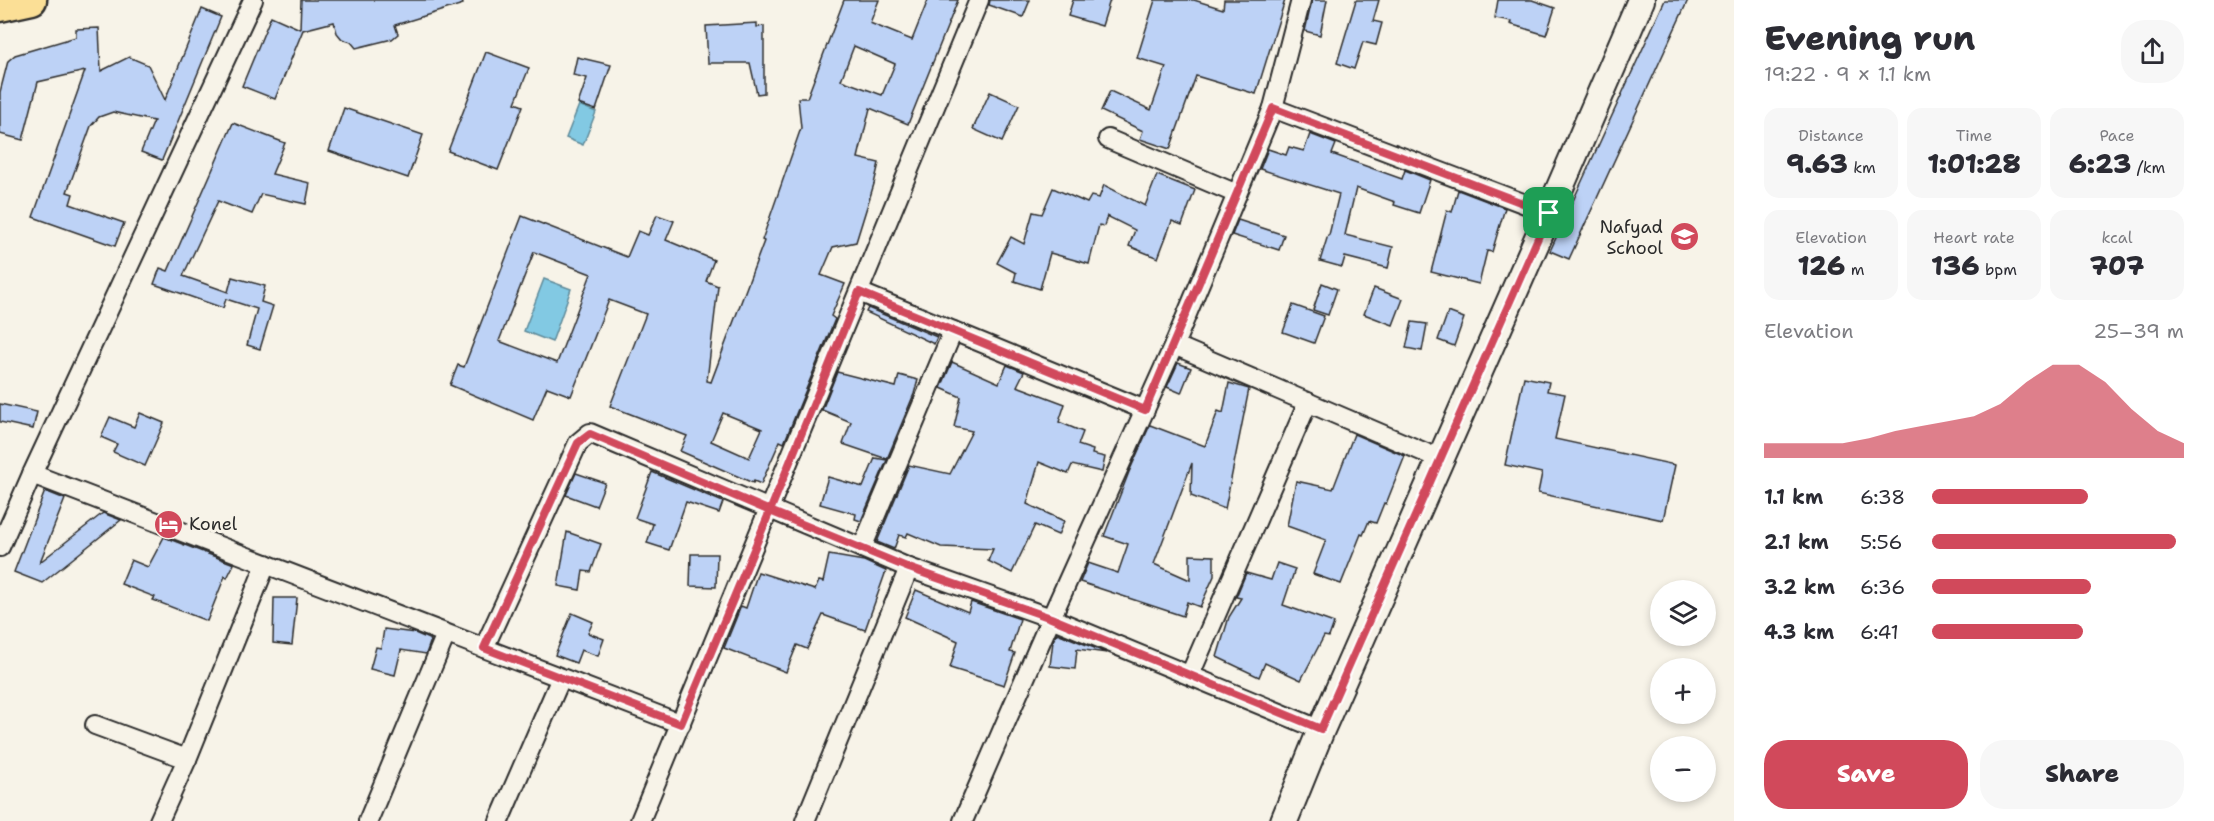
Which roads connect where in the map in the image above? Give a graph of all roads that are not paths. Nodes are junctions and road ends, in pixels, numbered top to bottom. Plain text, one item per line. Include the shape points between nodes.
1 (254, 0) edge
2 (980, 0) edge
3 (1302, 0) edge
4 (1641, 0) edge
5 (1273, 108) junction
6 (1108, 139) dead end
7 (1237, 194) junction
8 (1549, 213) junction
9 (859, 292) junction
10 (953, 331) junction
11 (1174, 345) junction
12 (1308, 402) junction
13 (1145, 410) junction
14 (1440, 459) junction
15 (32, 474) junction
16 (770, 511) junction
17 (0, 547) edge
18 (862, 548) junction
19 (266, 564) junction
20 (909, 568) junction
21 (1051, 618) junction
22 (446, 634) junction
23 (484, 648) junction
24 (1190, 675) junction
25 (561, 678) junction
26 (681, 724) junction
27 (95, 725) dead end
28 (1321, 729) junction
29 (187, 759) junction
30 (159, 821) edge
31 (368, 821) edge
32 (499, 821) edge
33 (640, 821) edge
34 (805, 821) edge
35 (963, 821) edge
36 (1284, 821) edge

1 - 15 street
2 - 9 street
3 - 5 street
4 - 8 street
5 - 7 street
5 - 8 street
6 - 7 street
7 - 11 street
8 - 14 street
9 - 10 street
9 - 16 street
10 - 13 street
10 - 18 street
11 - 12 street
11 - 13 street
12 - 14 street
12 - 24 street
13 - 21 street
14 - 28 street
15 - 17 street
15 - 19 street
16 - 18 street
16 - 23 street via 590,434 578,443
16 - 26 street
18 - 20 street
19 - 22 street
19 - 29 street
20 - 21 street
20 - 34 street
21 - 24 street
21 - 35 street
22 - 23 street
22 - 31 street
23 - 25 street
24 - 28 street
25 - 26 street
25 - 32 street
26 - 33 street
27 - 29 street
28 - 36 street
29 - 30 street

